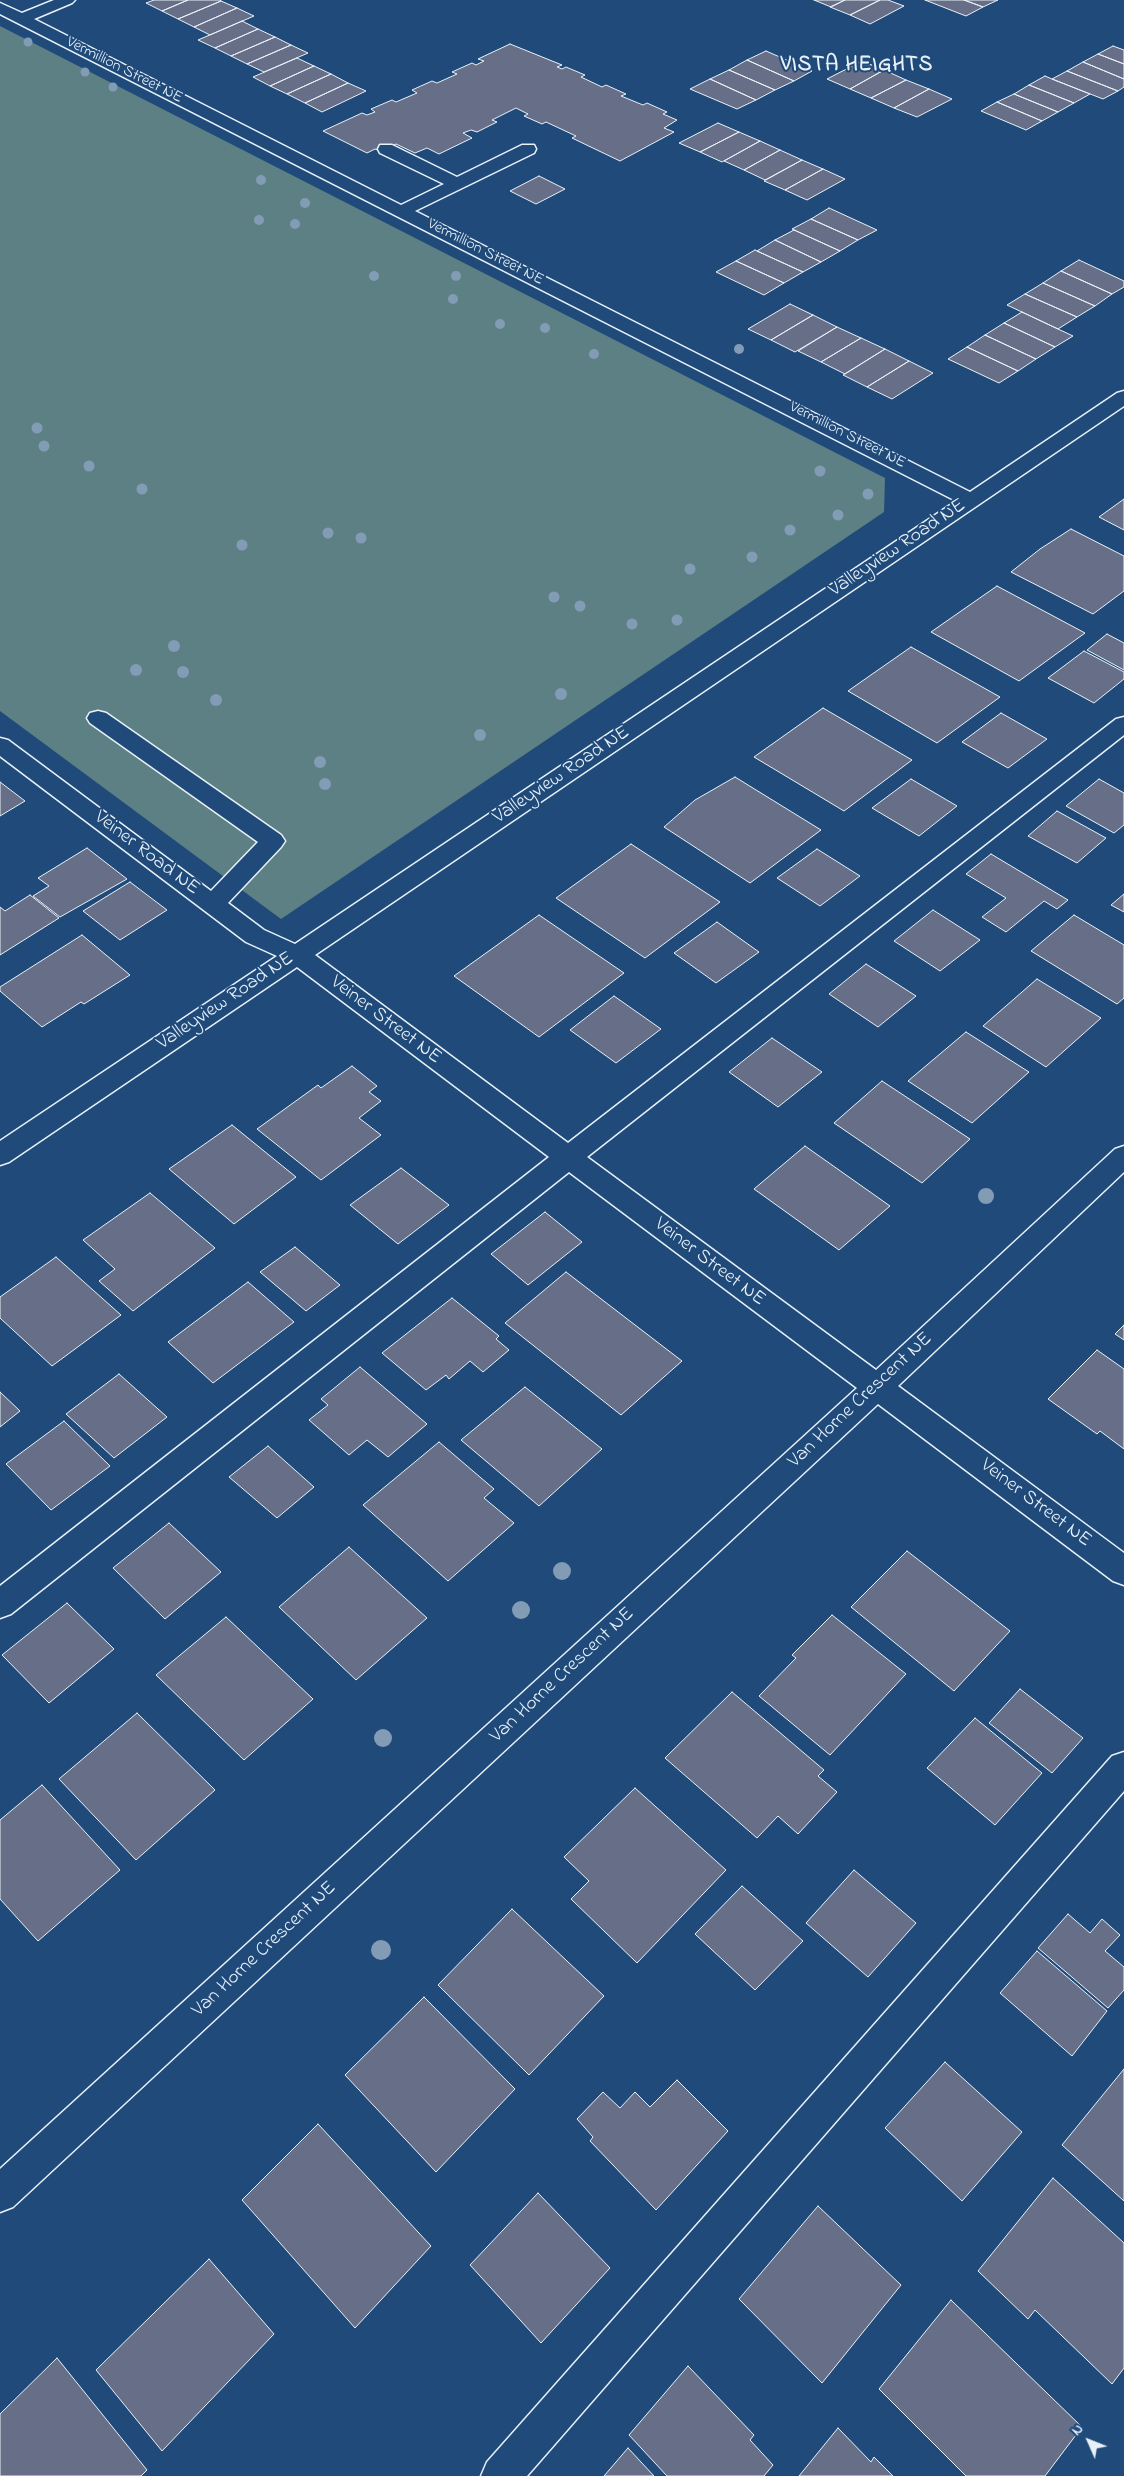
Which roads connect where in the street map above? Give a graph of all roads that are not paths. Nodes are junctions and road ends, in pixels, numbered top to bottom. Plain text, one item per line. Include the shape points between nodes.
1 (67, 0) edge
2 (0, 8) edge
3 (21, 19) junction
4 (386, 148) dead end
5 (528, 149) dead end
6 (458, 184) junction
7 (402, 211) junction
8 (1124, 397) edge
9 (970, 500) junction
10 (98, 718) dead end
11 (1124, 724) edge
12 (0, 745) edge
13 (213, 904) junction
14 (296, 954) junction
15 (2, 1150) edge
16 (1124, 1156) edge
17 (567, 1158) junction
18 (876, 1387) junction
19 (1124, 1571) edge
20 (0, 1604) edge
21 (1124, 1767) edge
22 (0, 2194) edge
23 (501, 2476) edge

1 - 3 street
2 - 3 street, Vermillion Street NE
3 - 7 street, Vermillion Street NE
4 - 6 street
5 - 6 street
6 - 7 street
7 - 9 street, Vermillion Street NE
8 - 9 street, Valleyview Road NE
9 - 14 street, Valleyview Road NE
10 - 13 street via 273,841
11 - 17 street
12 - 13 street, Veiner Road NE
13 - 14 street, Veiner Road NE via 255,936
14 - 15 street, Valleyview Road NE
14 - 17 street, Veiner Street NE
16 - 18 street, Van Horne Crescent NE
17 - 18 street, Veiner Street NE
17 - 20 street
18 - 19 street, Veiner Street NE
18 - 22 street, Van Horne Crescent NE
21 - 23 street

